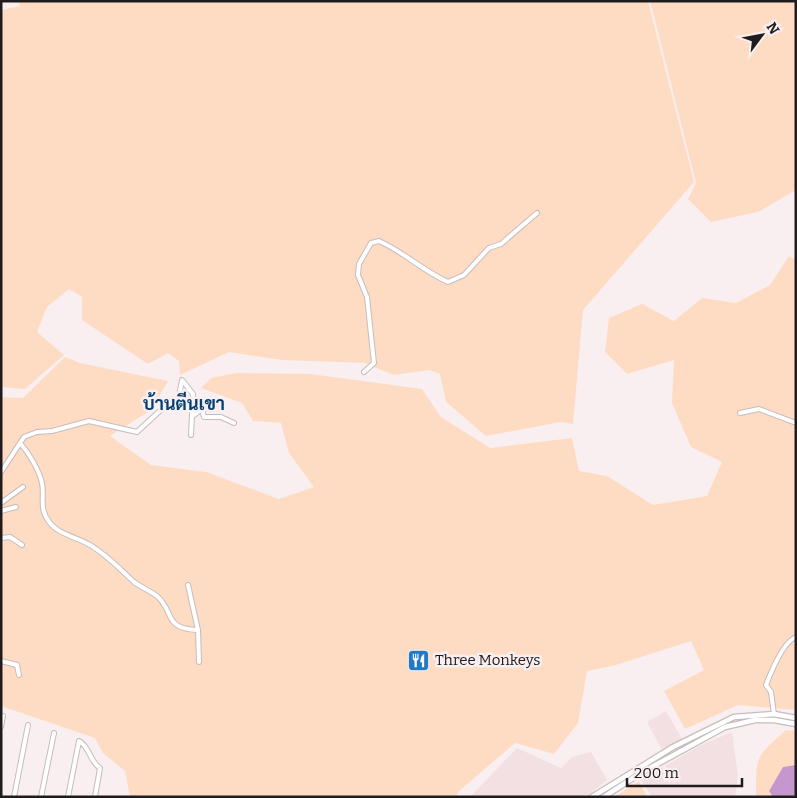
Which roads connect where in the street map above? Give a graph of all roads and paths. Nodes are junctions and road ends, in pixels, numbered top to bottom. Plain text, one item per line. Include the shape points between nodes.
1 (537, 213) dead end
2 (364, 372) dead end
3 (740, 413) dead end
4 (193, 416) junction
5 (796, 422) edge
6 (234, 423) dead end
7 (191, 435) dead end
8 (20, 443) junction
9 (1, 472) edge
10 (23, 488) dead end
11 (1, 503) edge
12 (16, 507) dead end
13 (1, 511) edge
14 (3, 538) edge
15 (22, 545) dead end
16 (188, 585) dead end
17 (198, 630) junction
18 (796, 637) edge
19 (1, 661) edge
20 (199, 662) dead end
21 (19, 676) dead end
22 (774, 714) junction
23 (4, 716) dead end
24 (796, 718) edge
25 (796, 724) edge
26 (28, 725) dead end
27 (720, 726) junction
28 (1, 727) edge
29 (711, 728) junction
30 (54, 732) dead end
31 (714, 733) junction
32 (14, 797) edge
33 (41, 797) edge
34 (68, 797) edge
35 (95, 797) edge
36 (592, 797) edge
37 (604, 797) edge

1 - 2 street via 501,244 489,248 464,275 448,282 426,272 406,254 387,244 379,240 371,243 359,264 358,274 367,297 374,363
3 - 5 street via 759,409
4 - 6 street via 202,410 204,417 221,417
4 - 7 street
4 - 8 street via 193,394 182,380 174,403 163,408 137,432 90,421 37,432 24,437
8 - 9 street
8 - 17 street via 42,484 40,501 51,525 91,545 122,568 157,597 177,626
10 - 11 street
12 - 13 street
14 - 15 street via 10,537
16 - 17 street
17 - 20 street
18 - 22 street via 787,644 766,685 771,692
19 - 21 street via 17,665
22 - 24 street
22 - 27 street via 734,717
23 - 28 street
25 - 27 street via 755,720
26 - 32 street
27 - 29 street
27 - 31 street
29 - 31 street
29 - 36 street via 657,756
30 - 33 street
31 - 37 street
34 - 35 street via 79,741 85,744 100,768

